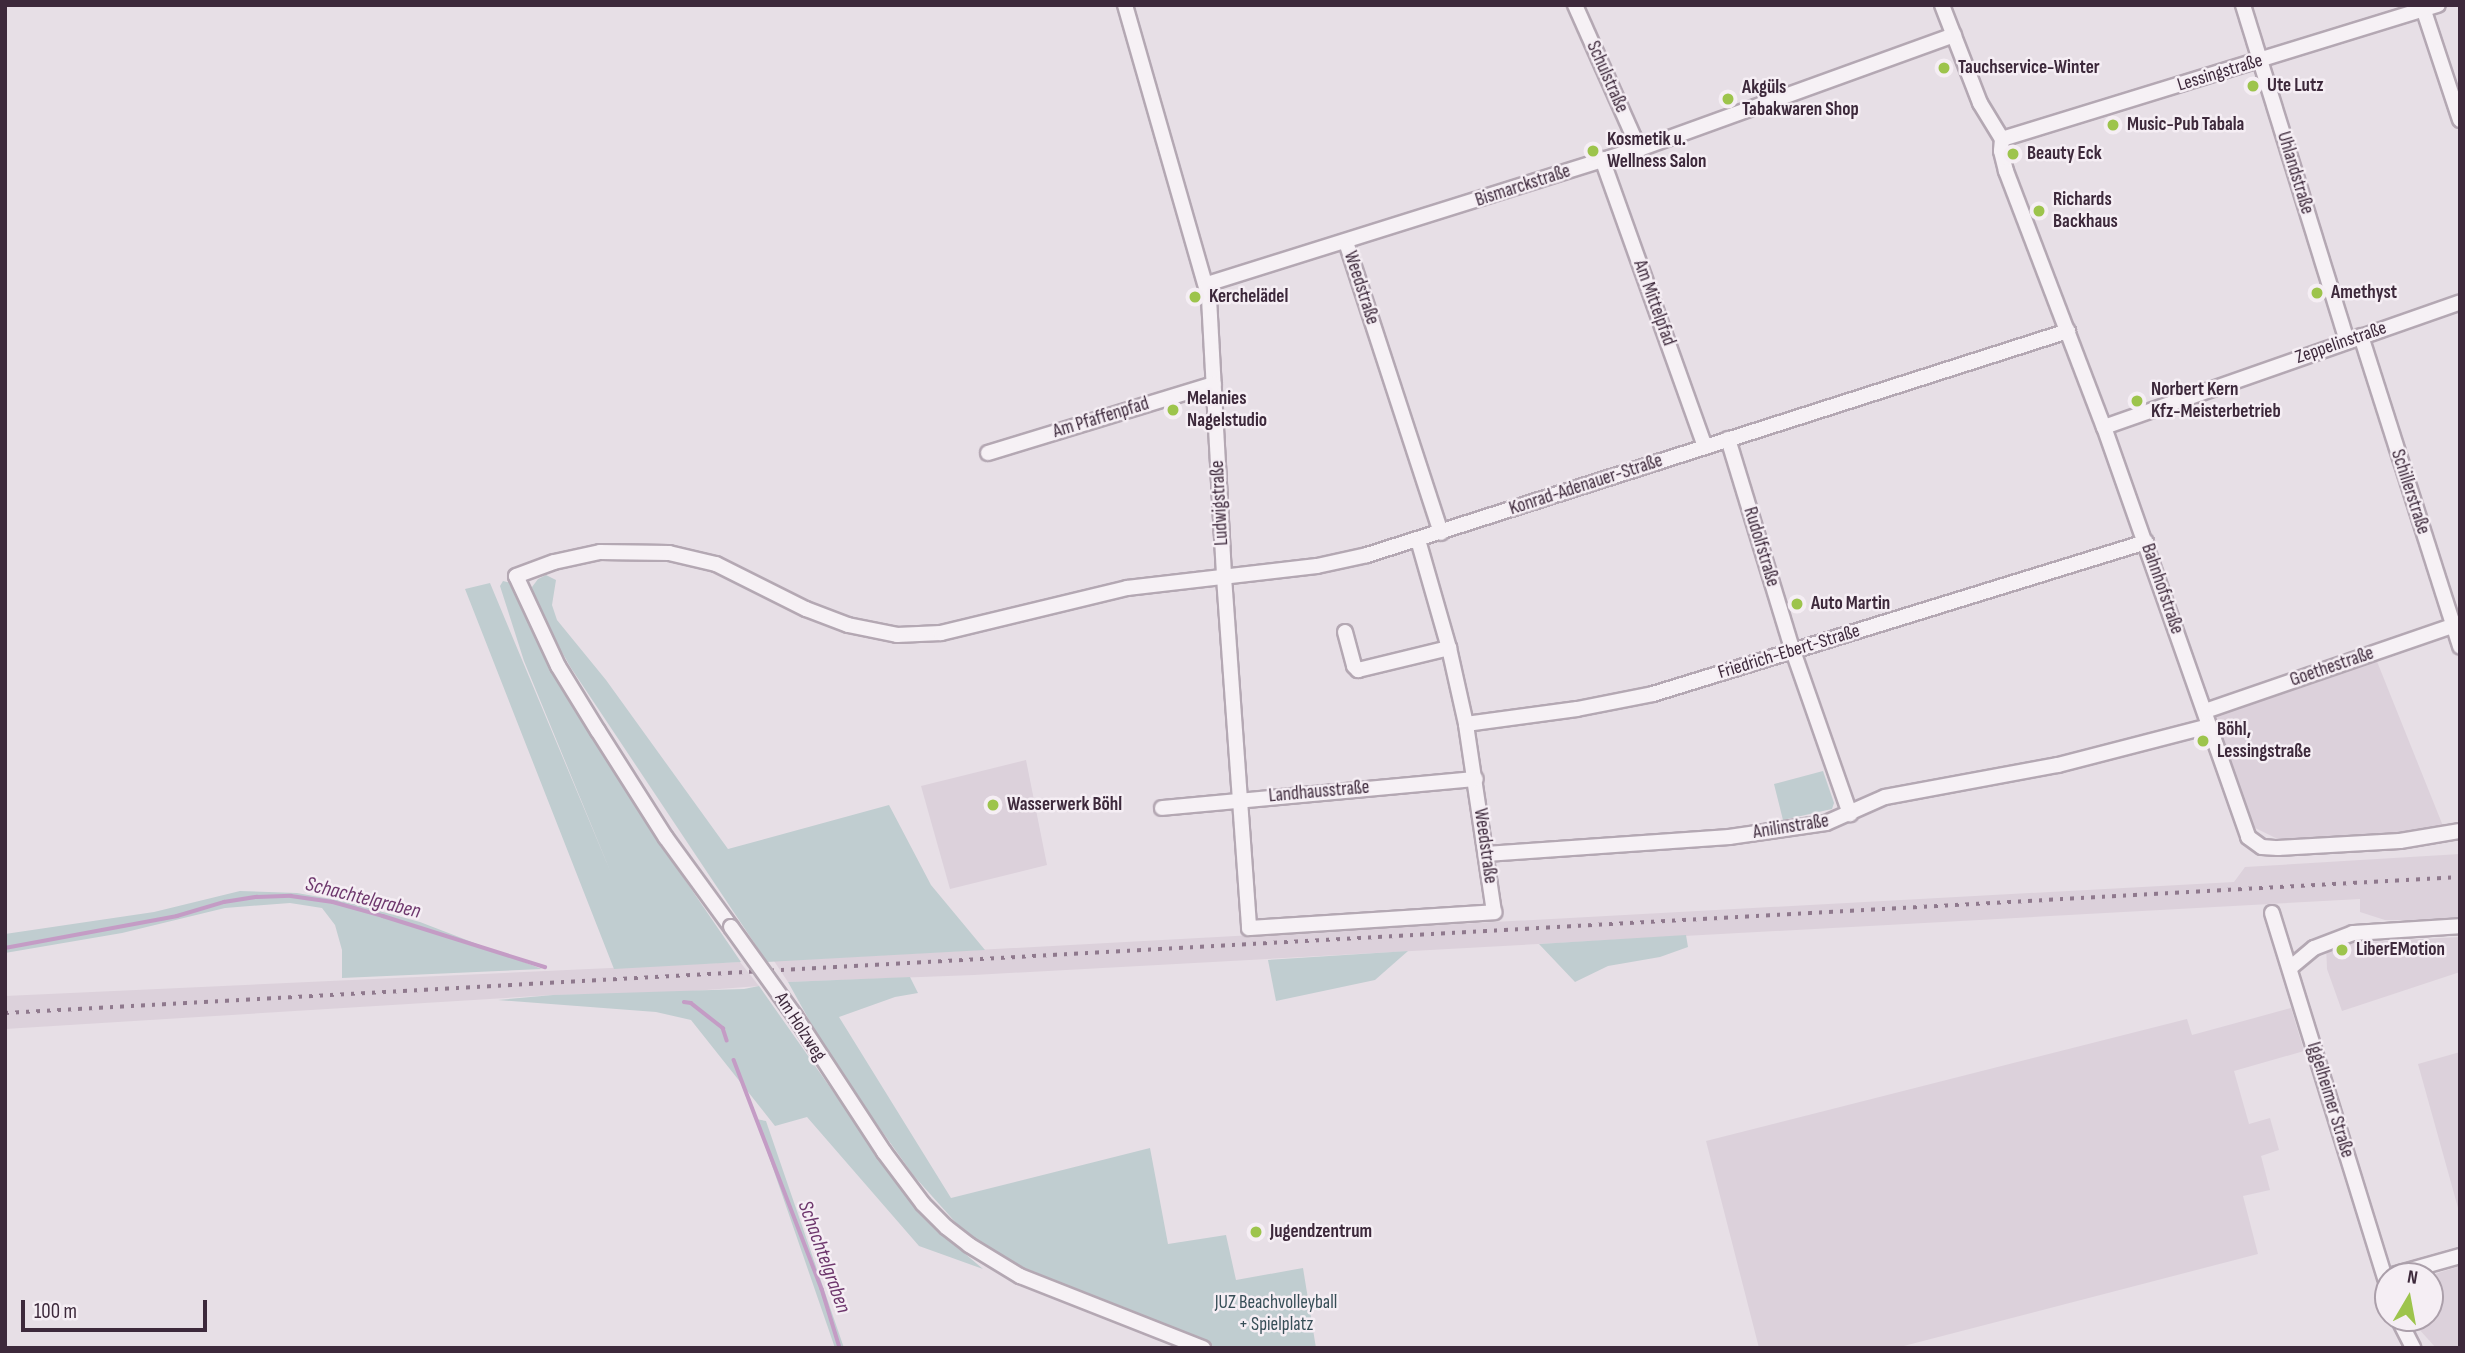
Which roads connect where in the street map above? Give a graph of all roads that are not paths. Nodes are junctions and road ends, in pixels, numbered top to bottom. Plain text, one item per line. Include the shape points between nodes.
1 (1125, 5) edge
2 (1575, 5) edge
3 (1942, 5) edge
4 (2243, 5) edge
5 (2428, 7) edge
6 (1954, 35) junction
7 (2260, 61) junction
8 (2460, 120) edge
9 (2002, 139) junction
10 (1639, 149) junction
11 (1602, 159) junction
12 (1346, 242) junction
13 (1206, 284) junction
14 (2460, 302) edge
15 (2068, 331) junction
16 (2361, 336) junction
17 (2347, 341) junction
18 (1214, 384) junction
19 (2104, 427) junction
20 (1728, 439) junction
21 (1705, 446) junction
22 (988, 453) dead end
23 (1441, 533) junction
24 (1418, 540) junction
25 (2146, 542) junction
26 (516, 576) joint
27 (1224, 577) junction
28 (2456, 624) edge
29 (1345, 632) dead end
30 (2460, 647) edge
31 (1449, 648) junction
32 (1793, 651) junction
33 (2205, 711) junction
34 (1466, 724) junction
35 (2209, 726) junction
36 (1476, 779) junction
37 (1240, 799) junction
38 (1162, 808) dead end
39 (1850, 814) junction
40 (2460, 831) edge
41 (1486, 854) junction
42 (2272, 913) dead end
43 (2460, 926) edge
44 (1249, 928) joint
45 (2290, 968) junction
46 (2460, 1256) edge
47 (2382, 1262) edge
48 (2441, 1262) edge
49 (2405, 1332) edge
50 (1203, 1348) edge
51 (2413, 1348) edge

1 - 13 street, Ludwigstraße
2 - 10 street, Schulstraße
3 - 6 street
4 - 7 street, Uhlandstraße
5 - 7 street, Lessingstraße
5 - 8 street
6 - 9 street via 1980,103
6 - 10 street, Bismarckstraße
7 - 9 street, Lessingstraße
7 - 17 street, Uhlandstraße
9 - 15 street, Bahnhofstraße via 2006,171
10 - 11 street, Bismarckstraße
11 - 12 street, Bismarckstraße
11 - 21 street, Am Mittelpfad
12 - 13 street, Bismarckstraße
12 - 23 street, Weedstraße
13 - 18 street, Ludwigstraße
14 - 16 street, Zeppelinstraße
15 - 19 street, Bahnhofstraße
15 - 20 street, Konrad-Adenauer-Straße
16 - 17 street, Zeppelinstraße
16 - 28 street, Schillerstraße
17 - 19 street, Zeppelinstraße
18 - 22 street, Am Pfaffenpfad
18 - 27 street, Ludwigstraße
19 - 25 street, Bahnhofstraße
20 - 21 street, Konrad-Adenauer-Straße
20 - 32 street, Rudolfstraße
21 - 23 street, Konrad-Adenauer-Straße
23 - 24 street, Konrad-Adenauer-Straße
24 - 27 street, Konrad-Adenauer-Straße via 1317,566
24 - 31 street, Weedstraße
25 - 32 street, Friedrich-Ebert-Straße
25 - 33 street, Bahnhofstraße
26 - 27 street, Konrad-Adenauer-Straße via 600,552 670,552 716,564 827,618 897,635 968,628 1154,583
26 - 50 street, Am Holzweg, bridge via 558,666 666,838 795,1016 891,1162 946,1227 1020,1276
27 - 37 street, Ludwigstraße
28 - 30 street, Schillerstraße
28 - 33 street, Goethestraße
29 - 31 street via 1358,670
31 - 34 street, Weedstraße
32 - 34 street, Friedrich-Ebert-Straße via 1625,701
32 - 39 street, Rudolfstraße
33 - 35 street, Bahnhofstraße
34 - 36 street, Weedstraße
35 - 39 street, Anilinstraße via 2058,765 1899,794
35 - 40 street, Bahnhofstraße via 2244,828 2254,844 2278,848 2375,843
36 - 37 street, Landhausstraße
36 - 41 street, Weedstraße
37 - 38 street, Landhausstraße
37 - 44 street, Ludwigstraße
39 - 41 street, Anilinstraße via 1729,837
41 - 44 street, Weedstraße via 1494,912
42 - 45 street, Iggelheimer Straße
43 - 45 street via 2353,933 2314,948
45 - 47 street, Iggelheimer Straße
46 - 48 street
49 - 51 street

